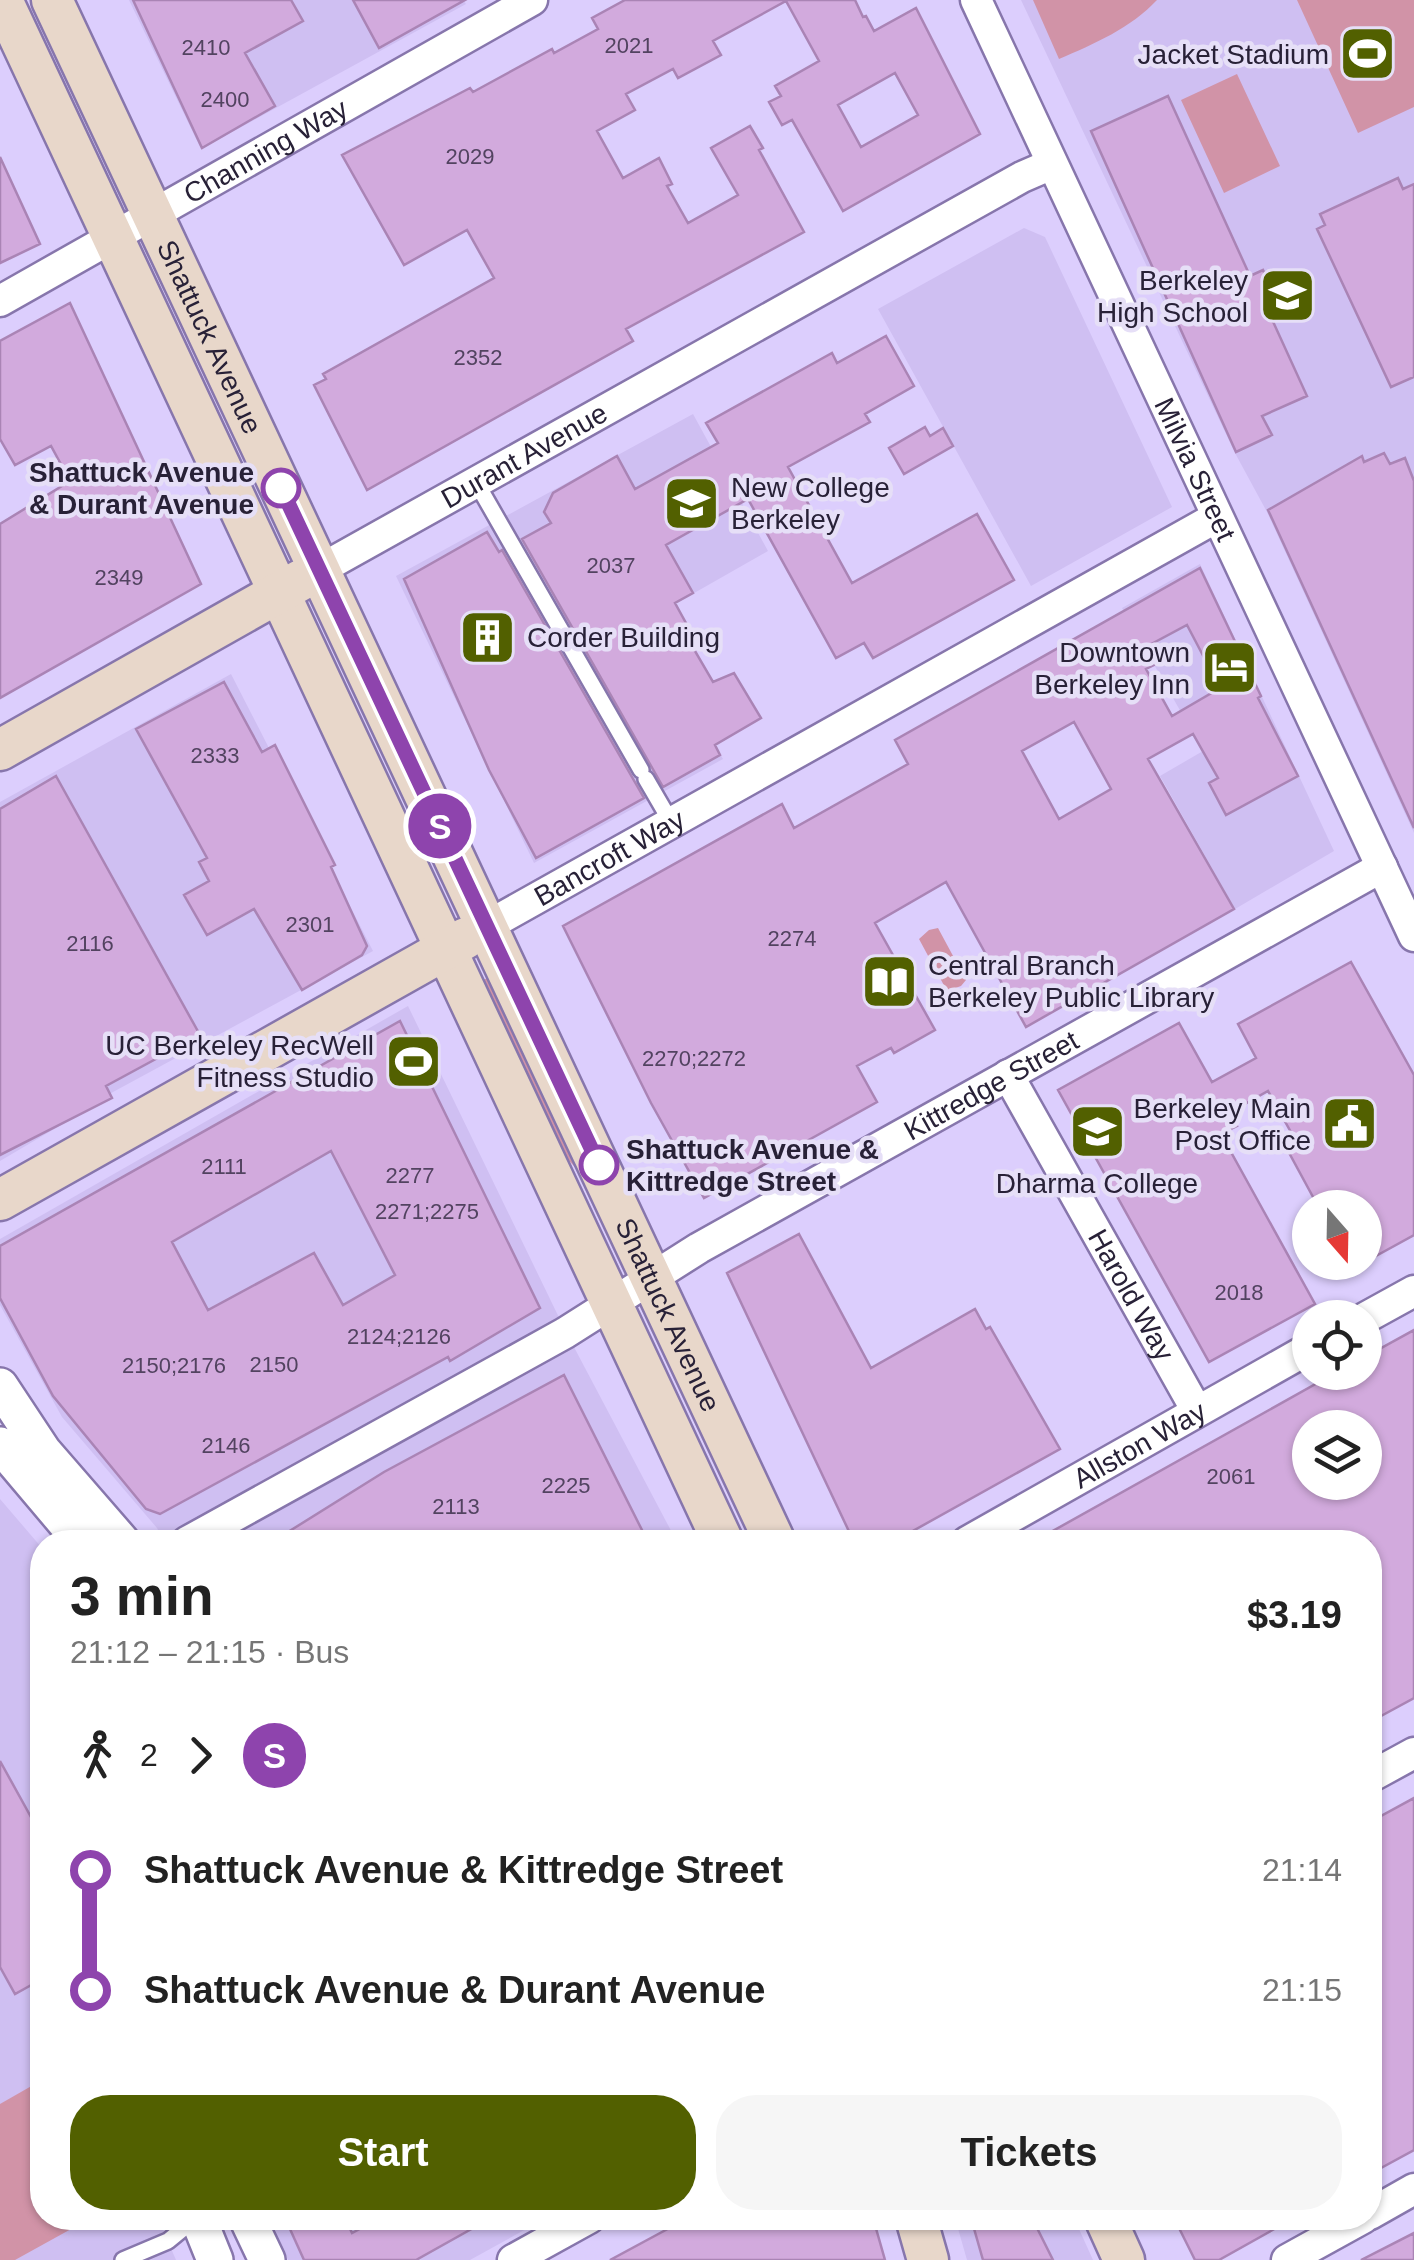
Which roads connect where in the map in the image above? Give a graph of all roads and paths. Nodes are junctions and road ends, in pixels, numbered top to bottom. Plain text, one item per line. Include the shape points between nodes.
1 (2, 0) edge
2 (52, 0) edge
3 (532, 0) edge
4 (976, 0) edge
5 (1052, 164) junction
6 (152, 214) junction
7 (113, 237) junction
8 (0, 302) edge
9 (476, 482) junction
10 (1217, 517) junction
11 (319, 570) junction
12 (280, 592) junction
13 (0, 750) edge
14 (671, 822) junction
15 (1382, 867) junction
16 (487, 926) junction
17 (1414, 936) edge
18 (446, 950) junction
19 (1008, 1075) junction
20 (0, 1200) edge
21 (651, 1278) junction
22 (1414, 1291) edge
23 (611, 1303) junction
24 (1382, 1309) edge
25 (1292, 1358) edge
26 (0, 1386) edge
27 (1197, 1411) junction
28 (0, 1445) edge
29 (72, 1530) edge
30 (112, 1530) edge
31 (209, 1530) edge
32 (718, 1530) edge
33 (769, 1530) edge
34 (987, 1530) edge
35 (1414, 1753) edge
36 (1382, 1771) edge
37 (1414, 2189) edge
38 (1382, 2207) edge
39 (182, 2230) edge
40 (202, 2230) edge
41 (252, 2230) edge
42 (568, 2230) edge
43 (919, 2230) edge
44 (1110, 2230) edge
45 (1342, 2230) edge
46 (123, 2260) edge
47 (215, 2260) edge
48 (266, 2260) edge
49 (514, 2260) edge
50 (928, 2260) edge
51 (1124, 2260) edge
52 (1287, 2260) edge

1 - 7 main road, Shattuck Avenue
2 - 6 main road, Shattuck Avenue
3 - 6 street, Channing Way
4 - 5 street, Milvia Street
5 - 9 street, Durant Avenue
5 - 10 street, Milvia Street
6 - 7 street, Channing Way
6 - 11 main road, Shattuck Avenue
7 - 8 street, Channing Way
7 - 12 main road, Shattuck Avenue
9 - 11 street, Durant Avenue
9 - 14 lane
10 - 14 street, Bancroft Way
10 - 15 street, Milvia Street
11 - 12 main road, Durant Avenue
11 - 16 main road, Shattuck Avenue
12 - 13 main road, Durant Avenue
12 - 18 main road, Shattuck Avenue
14 - 16 street, Bancroft Way
15 - 17 street, Milvia Street
15 - 19 street, Kittredge Street
16 - 18 main road, Bancroft Way
16 - 21 main road, Shattuck Avenue
18 - 20 main road, Bancroft Way
18 - 23 main road, Shattuck Avenue
19 - 21 street, Kittredge Street
19 - 27 street, Harold Way
21 - 23 street, Kittredge Street
21 - 33 main road, Shattuck Avenue
22 - 24 street
23 - 31 street, Kittredge Street
23 - 32 main road, Shattuck Avenue
25 - 27 street, Allston Way
26 - 30 street via 43,1451
27 - 34 street, Allston Way
28 - 29 street
35 - 36 street
37 - 38 street
39 - 46 lane
40 - 47 street
41 - 48 street
42 - 49 street
43 - 50 main road
44 - 51 main road
45 - 52 street

